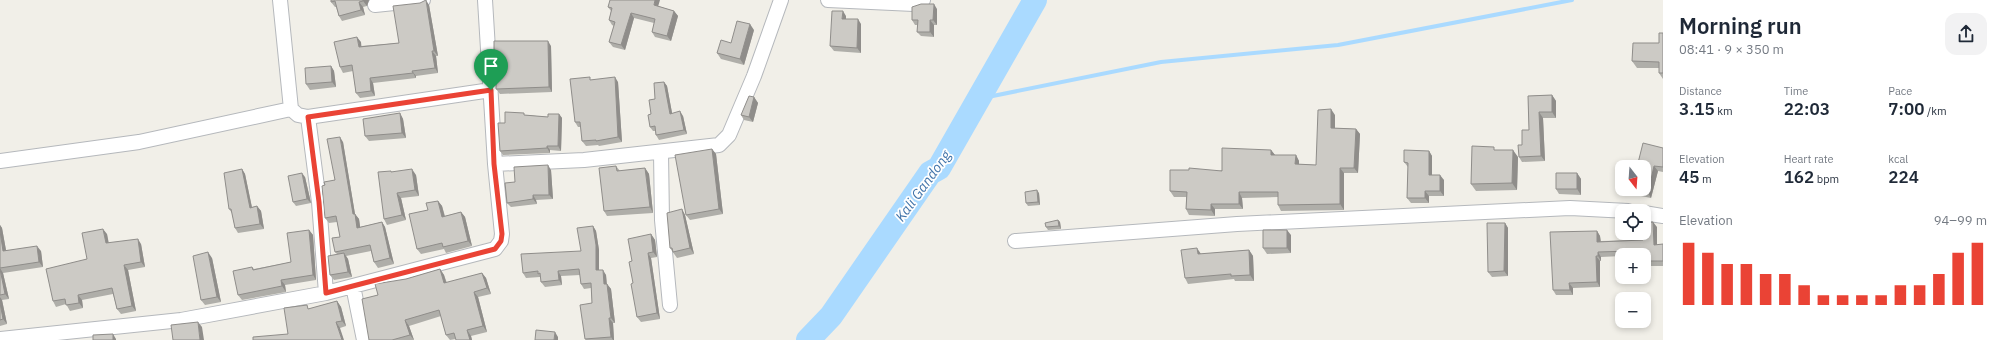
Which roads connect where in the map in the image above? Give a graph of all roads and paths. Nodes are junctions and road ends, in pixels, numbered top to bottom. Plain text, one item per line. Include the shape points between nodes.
1 (280, 0) edge
2 (423, 0) edge
3 (485, 0) edge
4 (781, 0) edge
5 (828, 0) edge
6 (923, 0) edge
7 (375, 5) dead end
8 (491, 90) junction
9 (291, 109) junction
10 (308, 117) junction
11 (661, 153) junction
12 (0, 161) edge
13 (494, 164) junction
14 (1615, 210) edge
15 (1651, 214) edge
16 (1663, 216) edge
17 (1015, 241) dead end
18 (353, 286) junction
19 (326, 293) junction
20 (670, 305) dead end
21 (0, 339) edge
22 (364, 340) edge

1 - 9 street
2 - 7 street
3 - 8 street
4 - 11 street via 754,76 729,135 719,145
5 - 6 street via 914,4
8 - 10 street
8 - 13 street
9 - 10 street via 298,115
9 - 12 street via 119,146
10 - 19 street via 319,202
11 - 13 street
11 - 20 street via 662,220
13 - 18 street via 502,234 501,241 490,251
14 - 17 street via 1570,208 1237,224
15 - 16 street
18 - 19 street
18 - 22 street
19 - 21 street via 181,320

